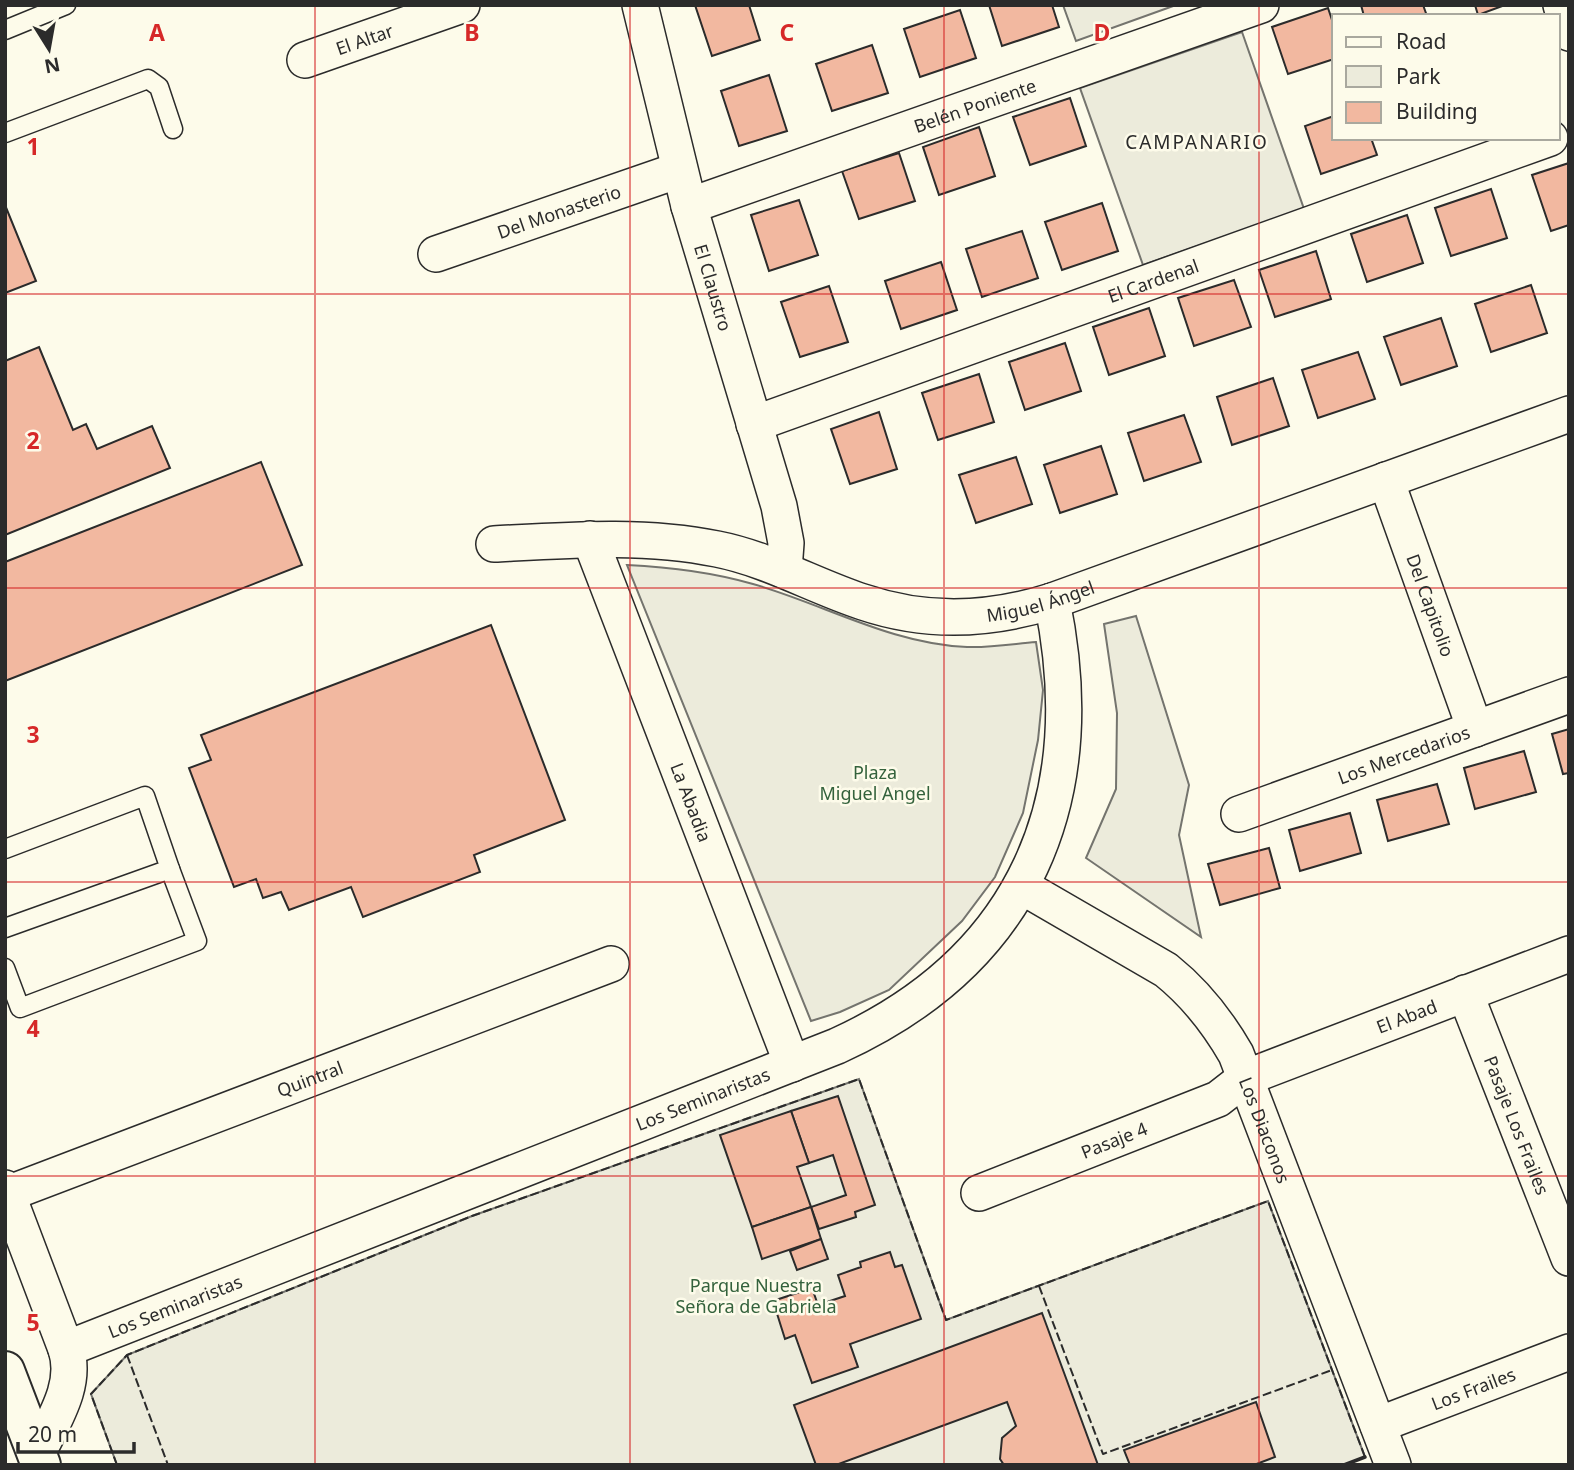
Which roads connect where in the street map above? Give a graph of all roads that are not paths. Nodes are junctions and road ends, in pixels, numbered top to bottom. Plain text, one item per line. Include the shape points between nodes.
1 (66, 5) edge
2 (462, 5) edge
3 (640, 5) edge
4 (1261, 5) edge
5 (1560, 5) edge
6 (5, 30) edge
7 (1569, 33) edge
8 (305, 60) dead end
9 (173, 129) dead end
10 (5, 133) edge
11 (1544, 140) edge
12 (679, 170) junction
13 (689, 206) junction
14 (436, 254) dead end
15 (1569, 414) edge
16 (754, 424) junction
17 (1386, 480) junction
18 (590, 540) junction
19 (494, 544) dead end
20 (784, 570) junction
21 (1052, 601) junction
22 (1569, 695) edge
23 (1475, 729) junction
24 (1239, 814) dead end
25 (5, 849) edge
26 (170, 869) junction
27 (1021, 886) junction
28 (5, 928) edge
29 (1569, 954) edge
30 (611, 964) dead end
31 (5, 968) edge
32 (1465, 993) junction
33 (792, 1064) junction
34 (1244, 1078) junction
35 (6, 1191) edge
36 (979, 1193) dead end
37 (1569, 1258) edge
38 (66, 1349) junction
39 (1569, 1352) edge
40 (5, 1371) edge
41 (1378, 1425) junction
42 (39, 1460) edge
43 (1393, 1465) edge

1 - 6 lane
2 - 8 street, El Altar
3 - 12 street, El Claustro
4 - 13 street, Belén Poniente
5 - 7 street
9 - 10 lane via 159,87 148,79
11 - 16 street, El Cardenal
12 - 13 street, El Claustro
12 - 14 street, Del Monasterio
13 - 16 street, El Claustro
15 - 17 street, Miguel Ángel
16 - 20 street, El Claustro via 783,524
17 - 21 street, Miguel Ángel
17 - 23 street, Del Capitolio
18 - 19 street, Miguel Ángel
18 - 20 street, Miguel Ángel via 688,543
18 - 33 street, La Abadia
20 - 21 street, Miguel Ángel via 862,602 916,615 969,618
21 - 27 street, Los Seminaristas via 1064,677 1063,752 1048,821
22 - 23 street, Los Mercedarios
23 - 24 street, Los Mercedarios
25 - 26 lane via 145,796
26 - 28 lane
26 - 31 lane via 197,941 20,1008
27 - 33 street, Los Seminaristas via 975,950 914,1005 877,1028
27 - 34 street, Los Diaconos via 1155,963 1187,987 1224,1032
29 - 32 street, El Abad
30 - 35 street, Quintral
32 - 34 street, El Abad
32 - 37 street, Pasaje Los Frailes
33 - 38 street, Los Seminaristas
34 - 36 street, Pasaje 4 via 1218,1099
34 - 41 street, Los Diaconos
35 - 38 street
38 - 42 street via 69,1382
39 - 41 street, Los Frailes
40 - 42 main road
41 - 43 street, Los Diaconos

